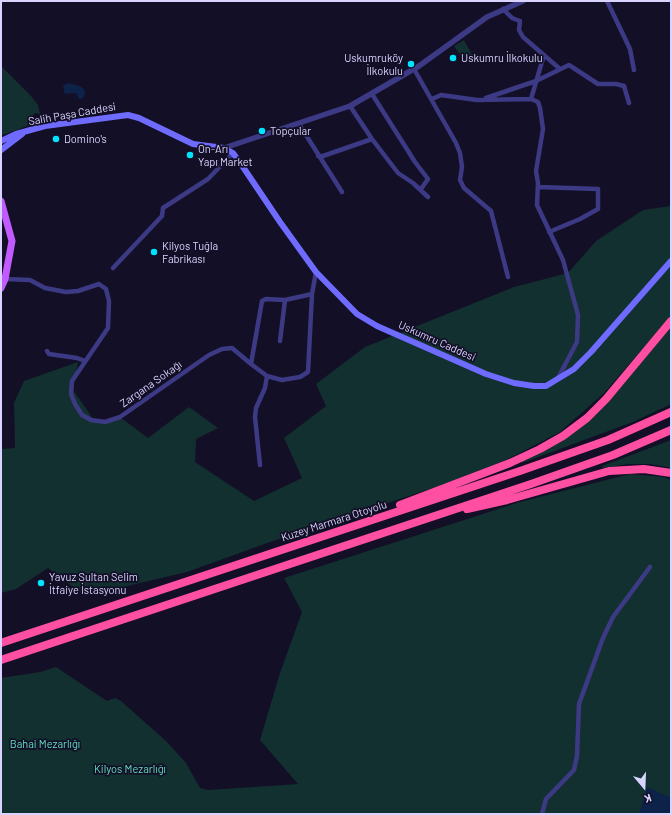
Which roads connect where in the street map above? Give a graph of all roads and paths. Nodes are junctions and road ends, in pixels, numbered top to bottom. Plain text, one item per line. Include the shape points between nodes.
1 (523, 1) edge
2 (607, 1) edge
3 (515, 3) edge
4 (503, 9) junction
5 (544, 55) junction
6 (414, 69) junction
7 (560, 69) junction
8 (634, 70) dead end
9 (536, 81) junction
10 (372, 94) junction
11 (432, 99) junction
12 (531, 99) junction
13 (480, 100) junction
14 (629, 103) dead end
15 (350, 106) junction
16 (299, 124) junction
17 (23, 133) junction
18 (1, 138) edge
19 (8, 138) junction
20 (372, 139) junction
21 (1, 141) edge
22 (224, 148) junction
23 (1, 150) edge
24 (233, 153) junction
25 (318, 156) junction
26 (538, 187) junction
27 (421, 189) junction
28 (342, 192) dead end
29 (428, 197) dead end
30 (1, 200) edge
31 (548, 232) junction
32 (671, 261) edge
33 (113, 268) dead end
34 (316, 272) junction
35 (508, 278) dead end
36 (6, 279) junction
37 (1, 288) edge
38 (312, 294) junction
39 (285, 300) junction
40 (671, 321) edge
41 (280, 341) dead end
42 (47, 351) dead end
43 (85, 361) junction
44 (251, 364) junction
45 (267, 376) junction
46 (556, 381) junction
47 (671, 412) edge
48 (671, 430) edge
49 (260, 464) dead end
50 (671, 473) edge
51 (444, 513) junction
52 (368, 521) junction
53 (650, 567) dead end
54 (1, 643) edge
55 (1, 660) edge
56 (542, 814) edge

1 - 3 street, Salih Paşa Caddesi
2 - 8 street via 630,49
3 - 4 street, Salih Paşa Caddesi
4 - 5 street via 512,18 520,21 519,30 523,37
4 - 6 street, Salih Paşa Caddesi
5 - 7 street
5 - 9 street
6 - 10 street, Salih Paşa Caddesi
6 - 11 street
7 - 9 street
7 - 14 street via 569,65 598,84 624,86
9 - 12 street
9 - 13 street
10 - 15 street, Salih Paşa Caddesi
10 - 27 street via 414,162 428,179
11 - 13 street via 441,96
11 - 35 street via 460,153 460,180 464,188 491,211
12 - 13 street
12 - 26 street via 538,102 543,129 536,171
15 - 16 street, Salih Paşa Caddesi
15 - 20 street
16 - 22 street, Salih Paşa Caddesi
16 - 25 street
17 - 19 main road, Salih Paşa Caddesi
17 - 22 main road, Salih Paşa Caddesi via 45,126 128,115 193,144
17 - 23 main road
18 - 19 main road
19 - 21 main road
20 - 25 street
20 - 27 street via 398,173
22 - 24 main road, Uskumru Caddesi
24 - 33 street via 208,179 163,208 162,216
24 - 34 main road, Uskumru Caddesi
25 - 28 street
26 - 31 street via 537,205
26 - 31 street via 598,190 598,209
27 - 29 street
30 - 36 main road via 12,241
31 - 46 street via 563,260 578,315 577,342
32 - 46 main road, Uskumru Caddesi via 591,352 574,369
34 - 38 street
34 - 46 main road, Uskumru Caddesi via 357,314 378,326 486,374 514,383 546,386
36 - 37 main road
36 - 43 street, Zargana Sokağı via 30,280 45,288 66,292 99,284 106,289 109,301 108,328
38 - 39 street
38 - 45 street via 308,372 300,377 282,380
39 - 41 street
39 - 44 street via 262,301
40 - 52 highway via 606,399 587,418 563,436 525,457 405,503
42 - 43 street via 49,354
43 - 44 street, Zargana Sokağı via 72,381 71,394 82,415 90,420 105,422 120,417 203,359 222,349 232,348
44 - 45 street, Zargana Sokağı
45 - 49 street via 255,417
47 - 52 highway, Kuzey Marmara Otoyolu via 580,450
48 - 51 highway via 606,457
50 - 51 highway via 644,469 609,471 481,507
51 - 55 highway
52 - 54 highway, Kuzey Marmara Otoyolu
53 - 56 street via 613,617 603,638 579,704 574,770 546,799

